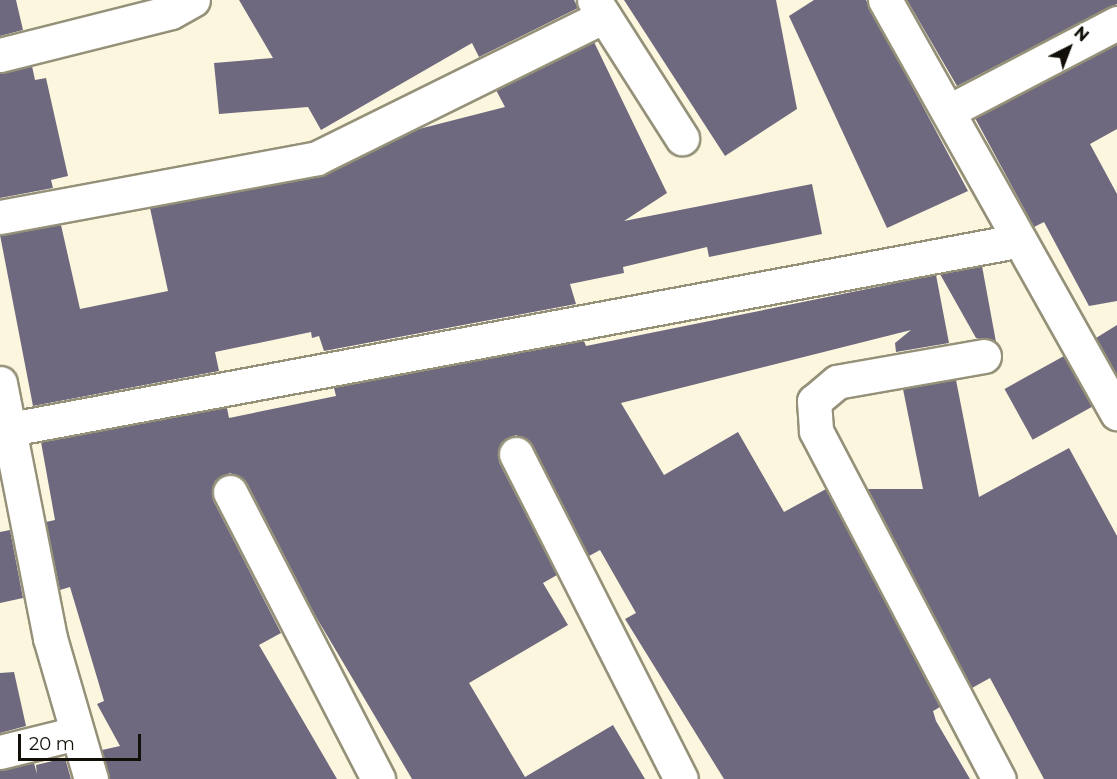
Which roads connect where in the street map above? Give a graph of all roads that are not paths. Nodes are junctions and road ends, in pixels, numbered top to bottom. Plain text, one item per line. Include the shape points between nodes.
1 (193, 0) edge
2 (885, 0) edge
3 (599, 8) edge
4 (1117, 23) edge
5 (0, 55) edge
6 (949, 111) junction
7 (682, 138) dead end
8 (0, 217) edge
9 (1016, 241) junction
10 (984, 356) dead end
11 (0, 383) edge
12 (1117, 413) edge
13 (5, 430) edge
14 (516, 454) dead end
15 (230, 492) dead end
16 (77, 733) junction
17 (0, 752) edge
18 (91, 779) edge
19 (378, 779) edge
20 (681, 779) edge
21 (999, 779) edge

1 - 5 street via 171,12
2 - 6 street
3 - 7 street
3 - 8 street via 317,158
4 - 6 street
6 - 9 street
9 - 12 street
9 - 13 street
10 - 21 street via 837,382 814,401 816,431
11 - 13 street
13 - 16 street via 50,638
14 - 20 street
15 - 19 street
16 - 17 street
16 - 18 street

